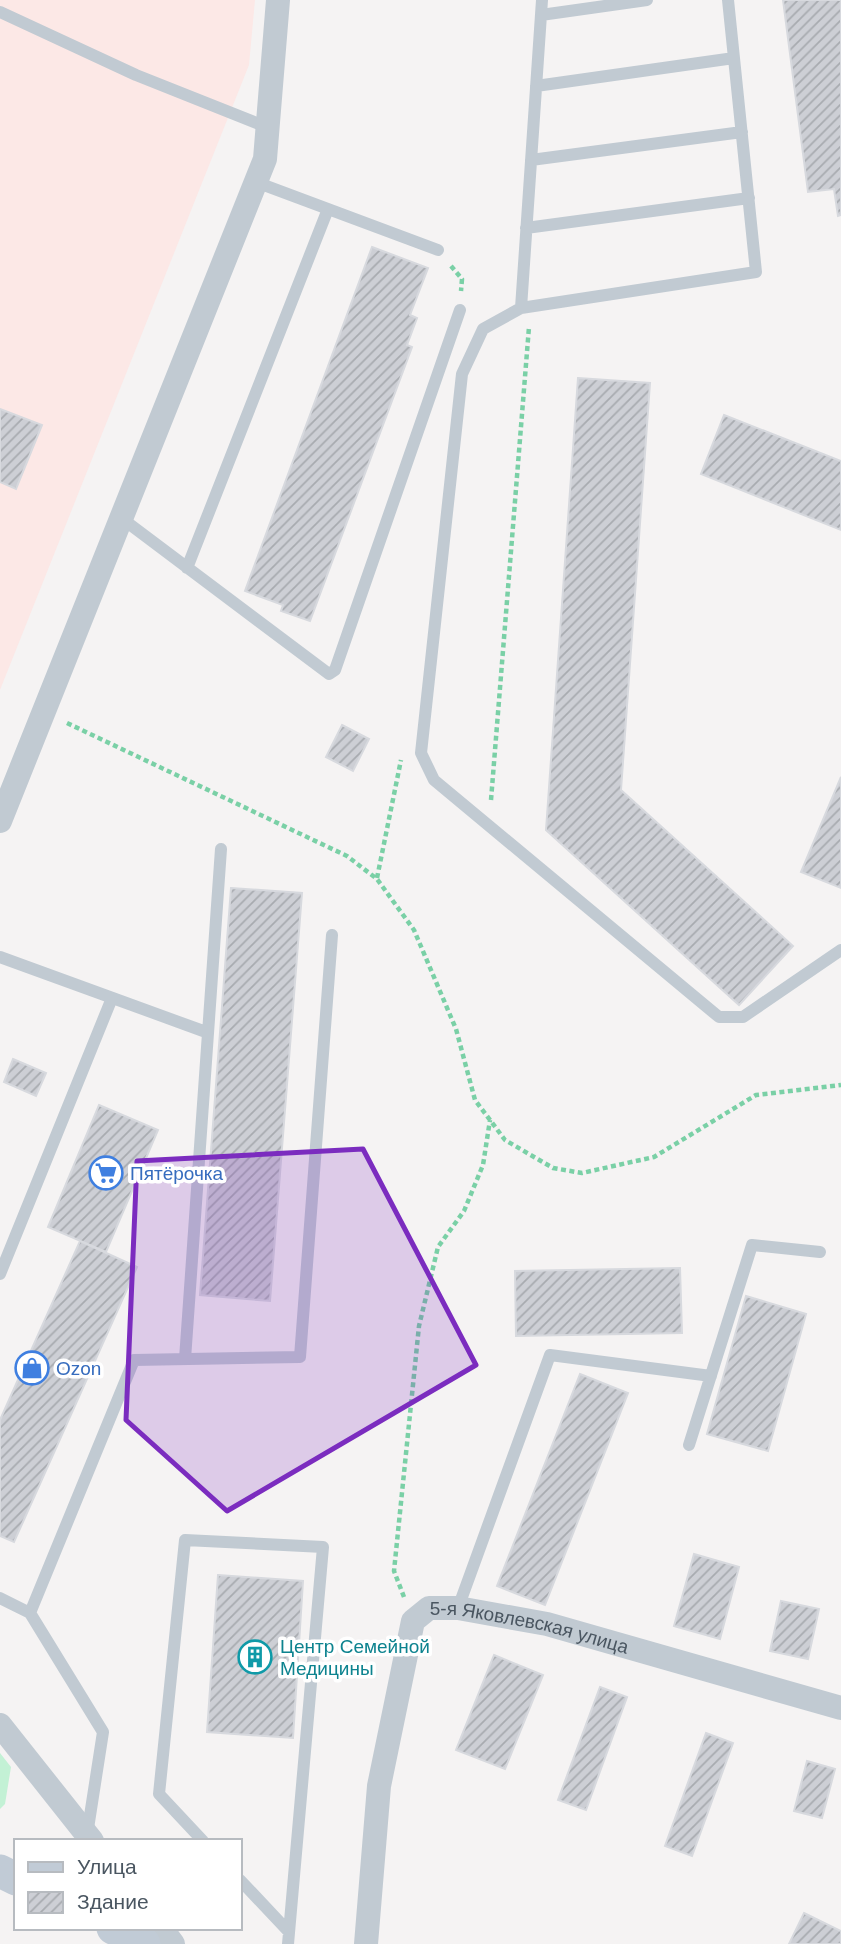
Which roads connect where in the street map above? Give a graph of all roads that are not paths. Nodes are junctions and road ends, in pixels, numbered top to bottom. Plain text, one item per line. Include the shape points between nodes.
1 (278, 0) edge
2 (542, 0) edge
3 (647, 0) edge
4 (728, 0) edge
5 (0, 12) edge
6 (541, 15) junction
7 (734, 58) junction
8 (536, 86) junction
9 (270, 128) junction
10 (742, 132) junction
11 (531, 160) junction
12 (256, 182) junction
13 (748, 198) junction
14 (328, 209) junction
15 (526, 228) junction
16 (438, 250) road end
17 (526, 307) junction
18 (460, 310) road end
19 (120, 517) junction
20 (187, 568) junction
21 (0, 821) edge
22 (221, 849) dead end
23 (332, 935) dead end
24 (841, 950) edge
25 (0, 957) edge
26 (112, 998) junction
27 (206, 1032) junction
28 (820, 1252) dead end
29 (0, 1274) edge
30 (185, 1359) junction
31 (711, 1376) junction
32 (689, 1445) dead end
33 (0, 1598) edge
34 (458, 1608) junction
35 (30, 1613) junction
36 (841, 1708) edge
37 (0, 1725) edge
38 (90, 1838) edge
39 (201, 1839) edge
40 (242, 1882) edge
41 (117, 1930) edge
42 (288, 1938) edge
43 (144, 1944) edge
44 (366, 1944) edge

1 - 9 street
2 - 6 lane
3 - 6 lane
4 - 7 lane
5 - 9 lane via 136,75
6 - 8 lane
7 - 8 lane
7 - 10 lane
8 - 11 lane
9 - 12 street
10 - 11 lane
10 - 13 lane
11 - 15 lane
12 - 14 lane
12 - 19 street
13 - 15 lane
13 - 17 lane via 756,272
14 - 16 lane
14 - 20 lane
15 - 17 lane
17 - 24 lane via 483,330 462,374 421,753 434,780 719,1017 743,1017
18 - 20 lane via 335,670 329,674 321,671
19 - 20 lane
19 - 21 street
22 - 27 lane
23 - 30 lane via 300,1357
25 - 26 lane
26 - 27 lane
26 - 29 lane
27 - 30 lane
28 - 31 lane via 752,1245
30 - 35 lane via 134,1360
31 - 32 lane
31 - 34 lane via 550,1355
33 - 35 lane
34 - 36 street, 5-я Яковлевская улица via 547,1624
34 - 44 street, 5-я Яковлевская улица via 429,1608 413,1620 379,1786
35 - 38 lane via 103,1732
37 - 38 street
39 - 42 lane via 159,1794 185,1540 323,1547
40 - 42 lane
41 - 43 street

